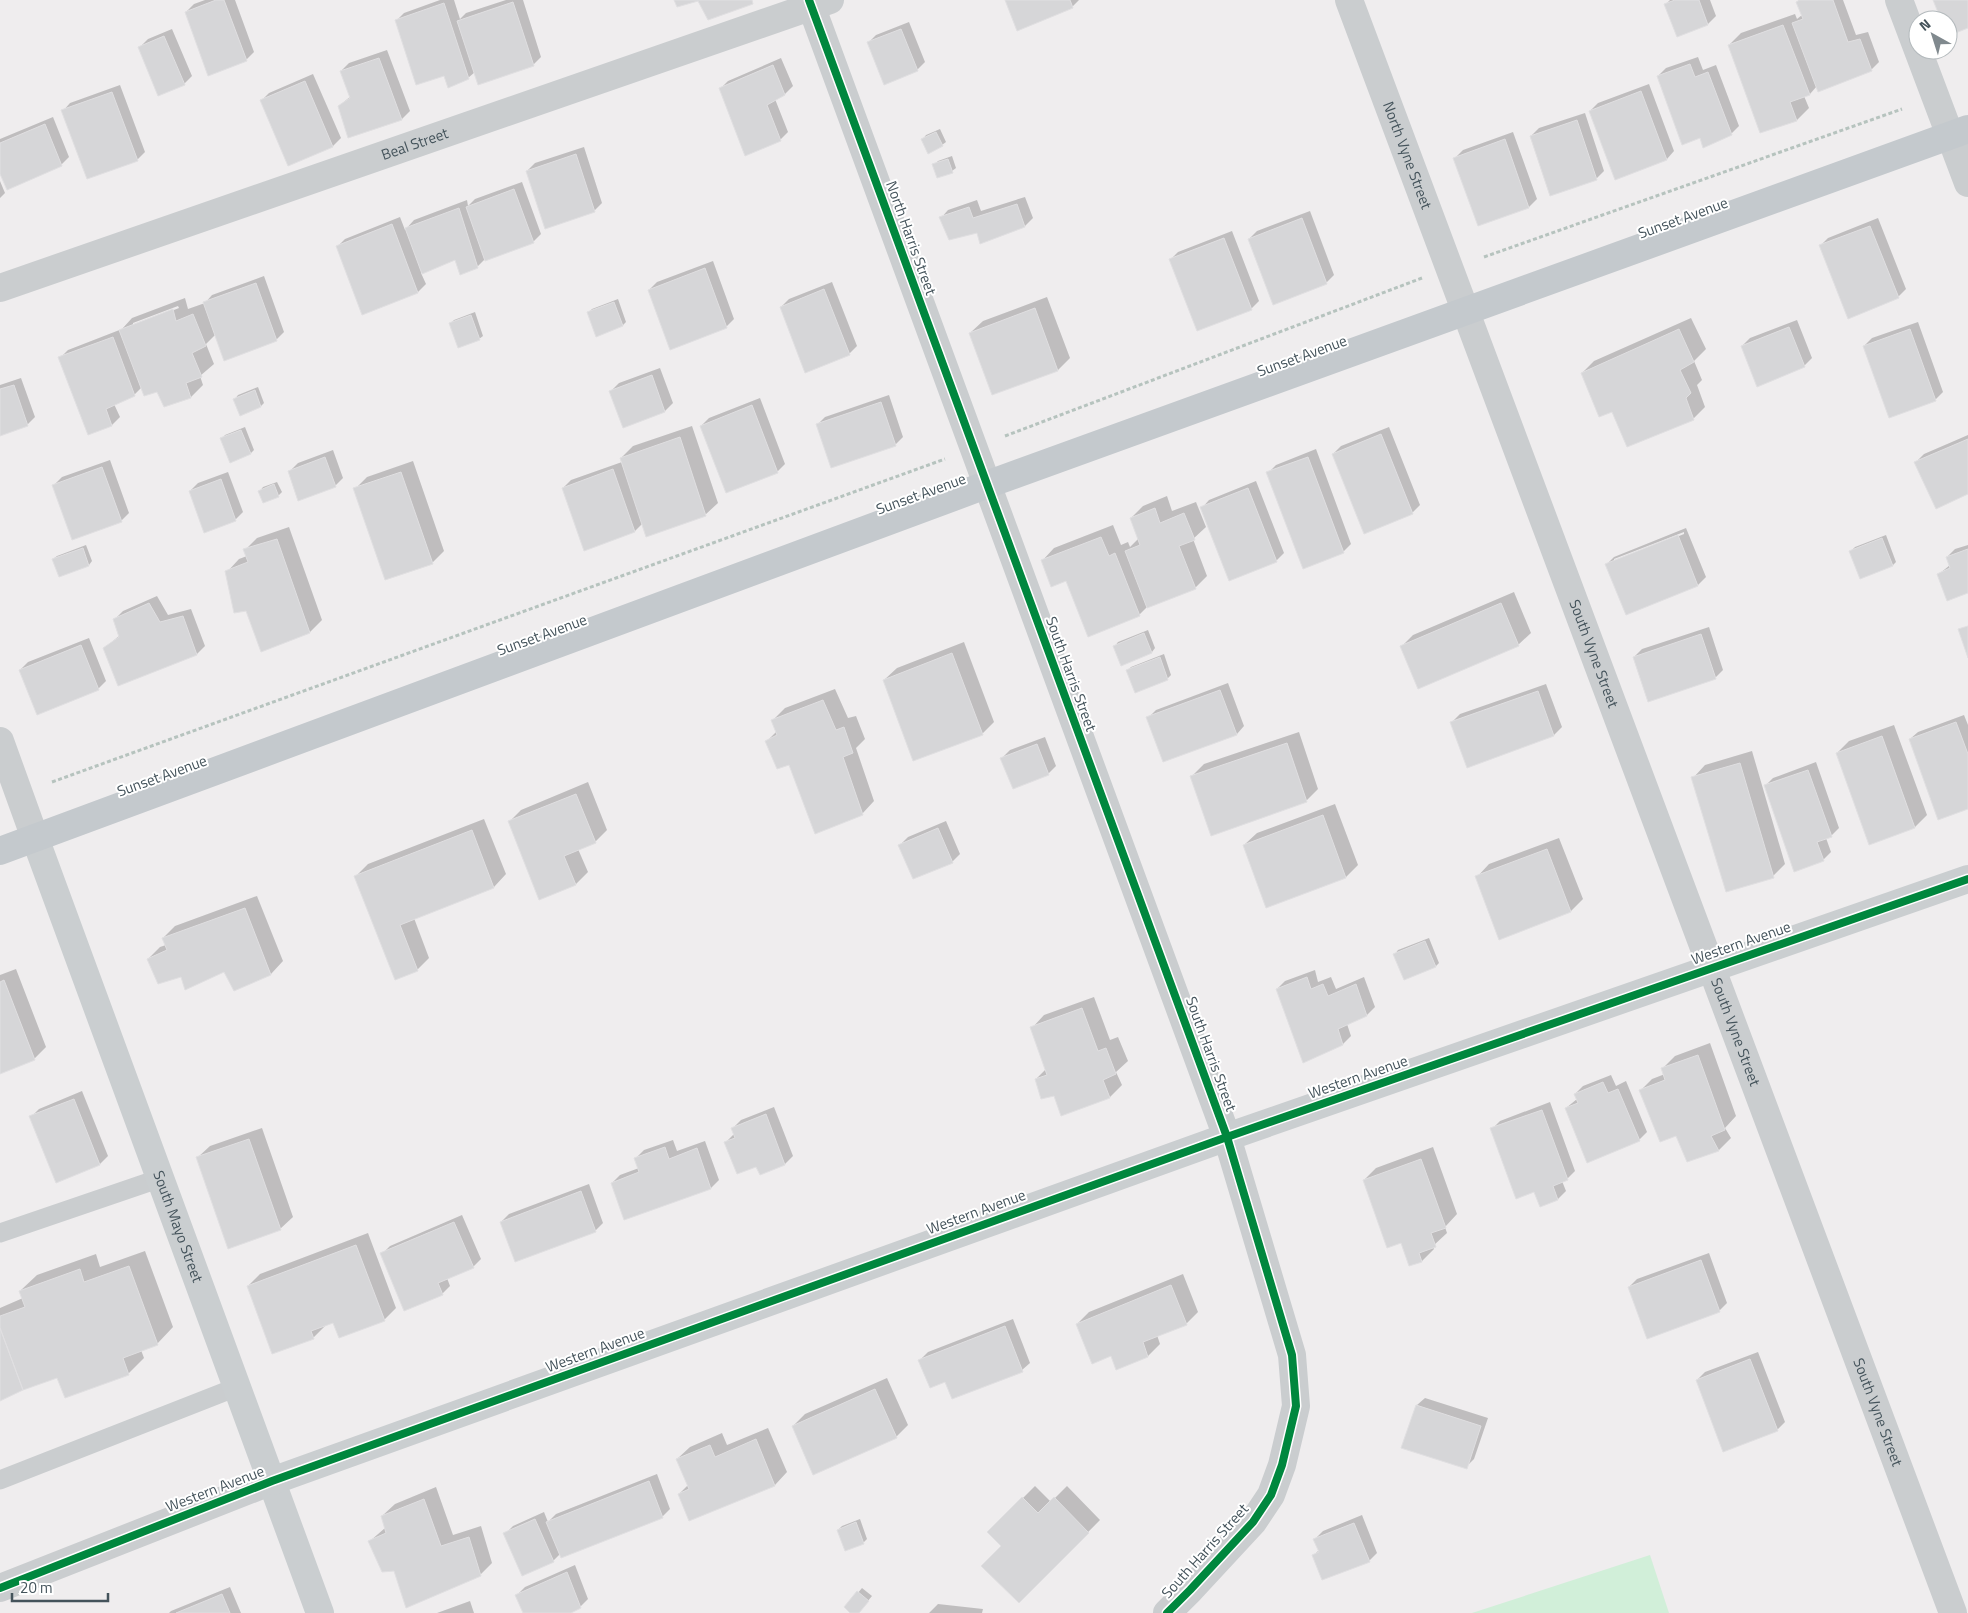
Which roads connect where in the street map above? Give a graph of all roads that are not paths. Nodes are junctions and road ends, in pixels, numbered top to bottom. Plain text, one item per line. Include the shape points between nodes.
1 (1349, 0) edge
2 (1899, 0) edge
3 (817, 2) edge
4 (1959, 133) edge
5 (1968, 183) edge
6 (0, 288) edge
7 (1466, 311) junction
8 (986, 485) junction
9 (0, 741) edge
10 (35, 838) junction
11 (0, 851) edge
12 (1968, 879) edge
13 (1712, 968) junction
14 (1227, 1137) junction
15 (161, 1178) junction
16 (0, 1233) edge
17 (237, 1387) junction
18 (0, 1480) edge
19 (272, 1481) junction
20 (0, 1588) edge
21 (320, 1613) edge
22 (1167, 1613) edge
23 (1953, 1613) edge

1 - 7 street, North Vyne Street
2 - 4 street
3 - 6 street, Beal Street
3 - 8 street, North Harris Street
4 - 5 street
4 - 7 main road, Sunset Avenue
7 - 8 main road, Sunset Avenue
7 - 13 street, South Vyne Street
8 - 10 main road, Sunset Avenue
8 - 14 street, South Harris Street
9 - 10 street
10 - 11 main road, Sunset Avenue
10 - 15 street, South Mayo Street
12 - 13 street, Western Avenue
13 - 14 street, Western Avenue
13 - 23 street, South Vyne Street
14 - 19 street, Western Avenue
14 - 22 street, South Harris Street via 1292,1354 1296,1406 1271,1495 1253,1522
15 - 16 lane
15 - 17 street, South Mayo Street
17 - 18 lane
17 - 19 street, South Mayo Street
19 - 20 street, Western Avenue
19 - 21 street, South Mayo Street

